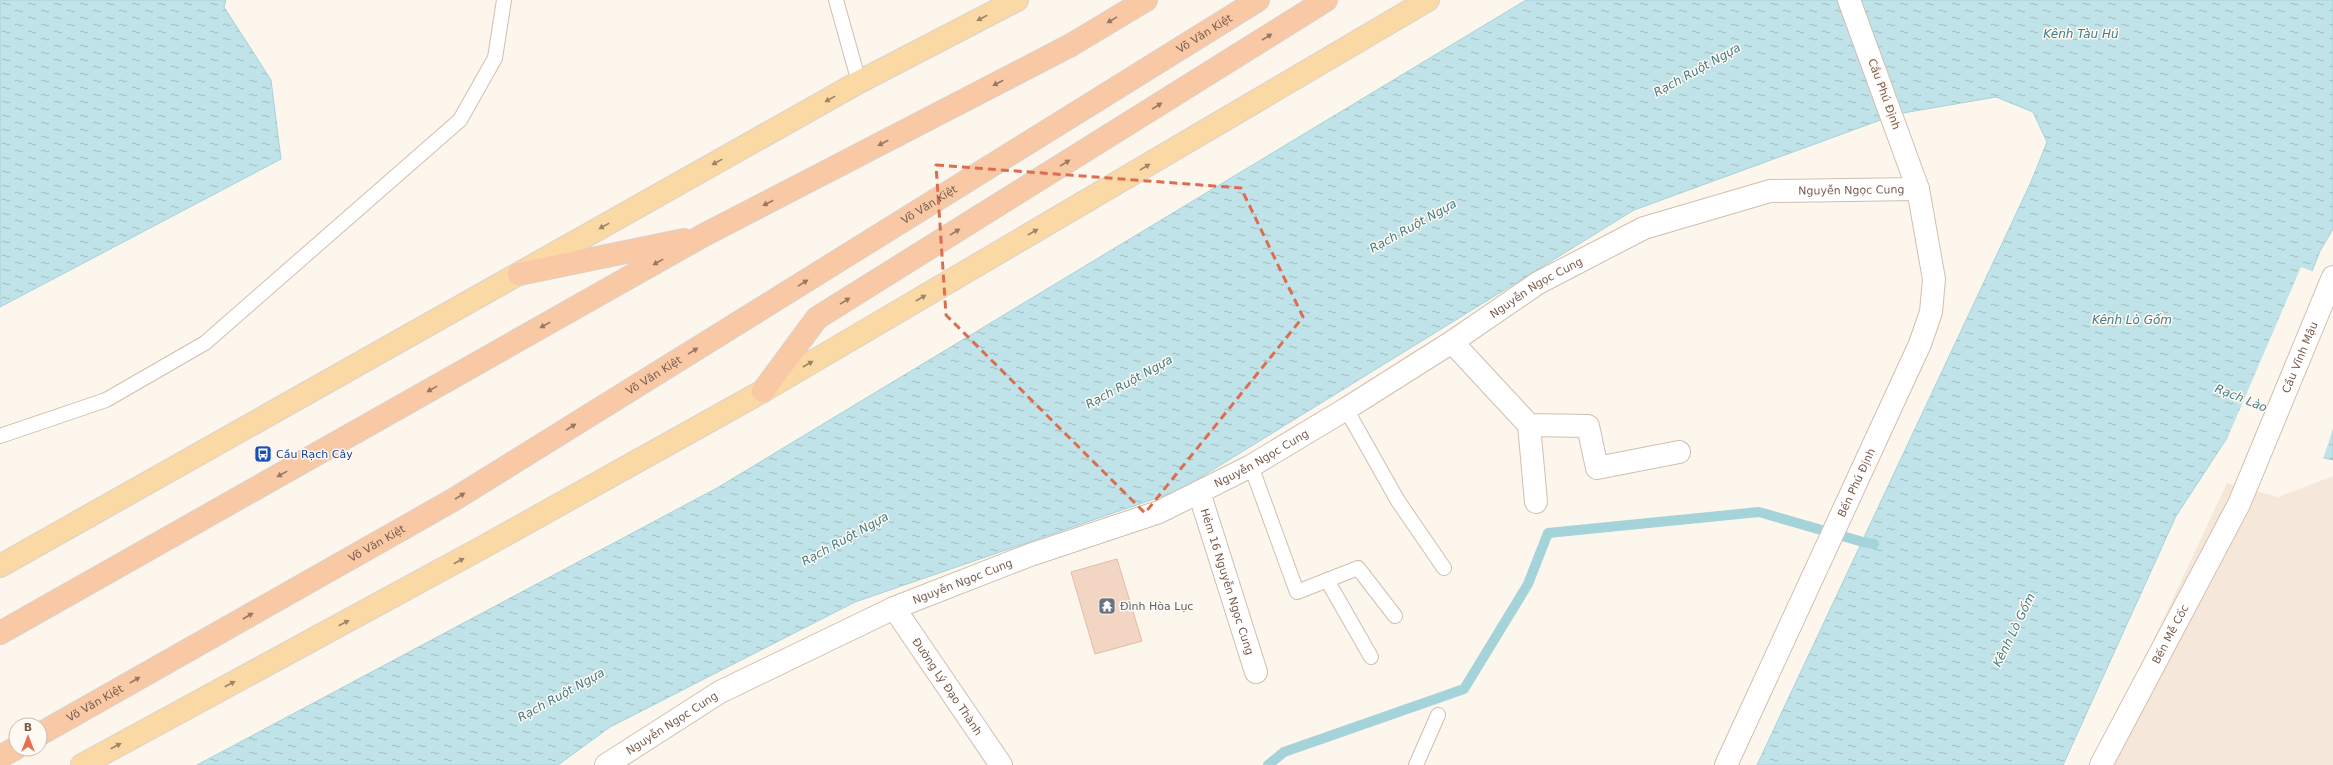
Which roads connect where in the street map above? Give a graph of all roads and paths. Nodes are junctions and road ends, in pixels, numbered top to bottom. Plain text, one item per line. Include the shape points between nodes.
1 (504, 0) edge
2 (836, 0) edge
3 (1017, 0) edge
4 (1146, 0) edge
5 (1258, 0) edge
6 (1326, 0) edge
7 (1428, 0) edge
8 (1849, 0) edge
9 (859, 82) junction
10 (1918, 189) junction
11 (704, 236) junction
12 (520, 274) junction
13 (2333, 277) edge
14 (1452, 342) junction
15 (763, 391) junction
16 (1346, 409) junction
17 (1529, 425) junction
18 (0, 436) edge
19 (1679, 452) dead end
20 (1251, 466) junction
21 (1199, 492) junction
22 (1536, 502) dead end
23 (2239, 504) joint
24 (0, 566) edge
25 (1444, 568) dead end
26 (1327, 580) junction
27 (894, 608) junction
28 (1395, 616) dead end
29 (0, 633) edge
30 (1371, 657) dead end
31 (1256, 672) dead end
32 (1438, 715) dead end
33 (48, 729) edge
34 (82, 765) edge
35 (606, 765) edge
36 (1001, 765) edge
37 (1416, 765) edge
38 (1726, 765) edge
39 (2101, 765) edge

1 - 18 lane via 495,58 460,120 205,343 106,400
2 - 9 lane
3 -> 9 main road
4 -> 11 highway via 1071,45
33 -> 5 highway, Võ Văn Kiệt via 453,500
15 -> 6 highway via 817,318
15 -> 7 main road
8 - 10 street, Cầu Phú Định
9 -> 12 main road
10 - 14 street, Nguyễn Ngọc Cung via 1770,191 1644,228 1538,283
10 - 38 street, Bến Phú Định via 1934,279 1931,312 1920,344 1813,571
11 - 12 highway
11 -> 29 highway
12 - 24 main road
13 - 23 street, Cầu Vĩnh Mậu
14 - 16 street, Nguyễn Ngọc Cung
14 - 17 street
34 -> 15 main road via 485,546
16 - 20 street, Nguyễn Ngọc Cung
16 - 25 lane via 1398,501
17 - 19 street via 1588,426 1596,468
17 - 22 street
20 - 21 street, Nguyễn Ngọc Cung
20 - 26 lane via 1297,592
21 - 27 street, Nguyễn Ngọc Cung via 1159,512 1030,555
21 - 31 street, Hẻm 16 Nguyễn Ngọc Cung
23 - 39 street, Bến Mễ Cốc
26 - 28 lane via 1358,568
26 - 30 lane
27 - 35 street, Nguyễn Ngọc Cung via 720,692
27 - 36 street, Đường Lý Đạo Thành
32 - 37 lane

